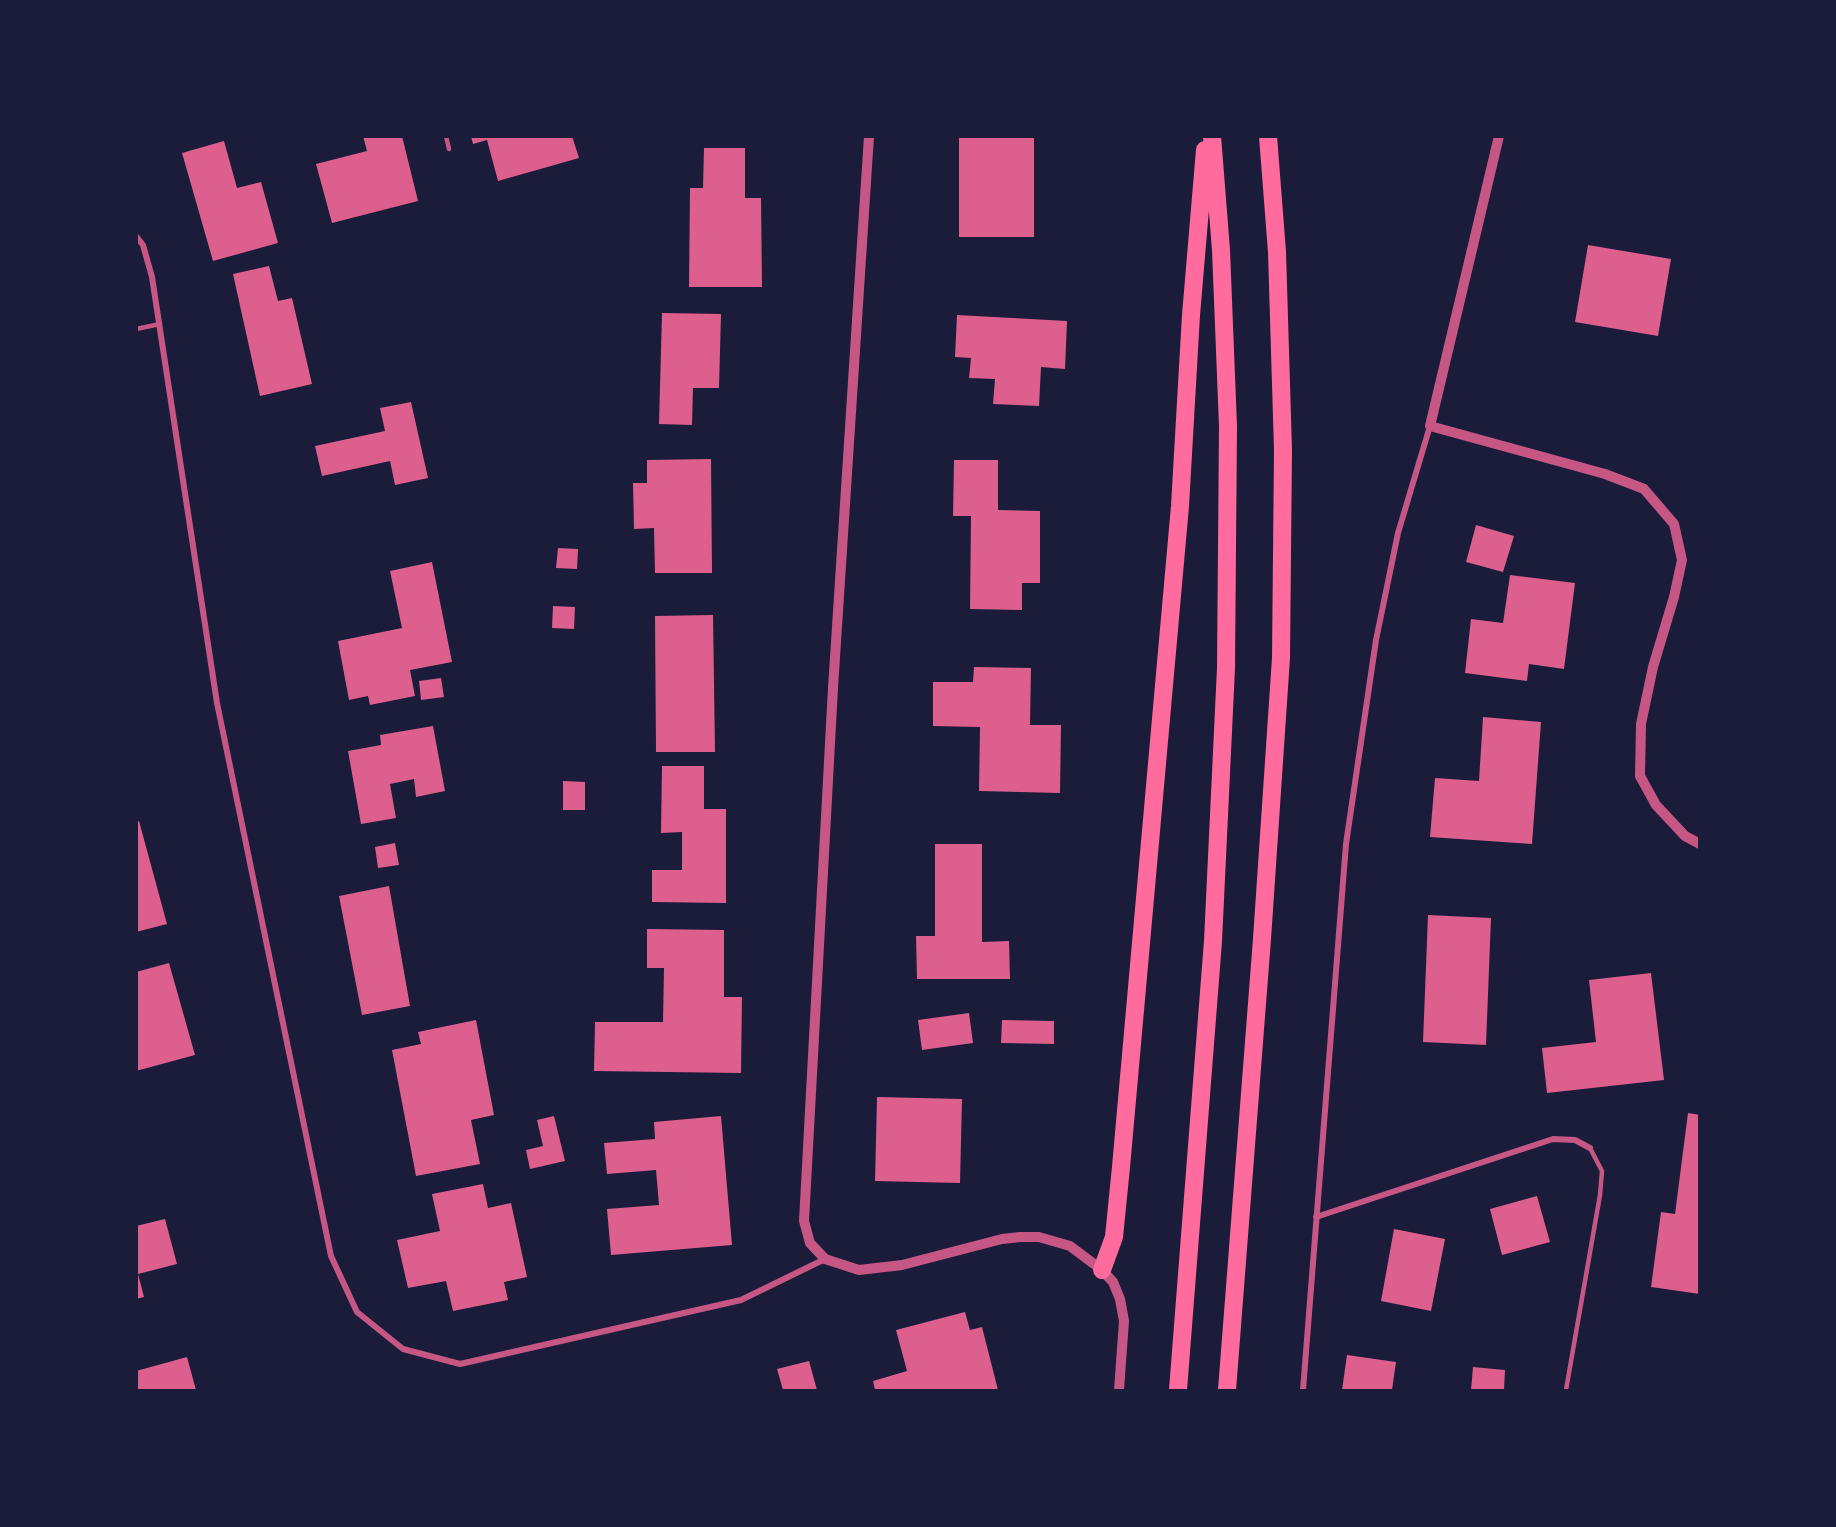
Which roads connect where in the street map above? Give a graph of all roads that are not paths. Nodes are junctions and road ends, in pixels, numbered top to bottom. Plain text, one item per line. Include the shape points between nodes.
1 (446, 136) edge
2 (869, 136) edge
3 (1206, 136) edge
4 (1212, 136) edge
5 (1268, 136) edge
6 (1499, 136) edge
7 (449, 149) dead end
8 (136, 236) edge
9 (160, 324) junction
10 (136, 329) edge
11 (1430, 426) junction
12 (1700, 844) edge
13 (1590, 1148) joint
14 (1316, 1217) junction
15 (825, 1258) junction
16 (1102, 1270) junction
17 (1119, 1390) edge
18 (1178, 1390) edge
19 (1227, 1390) edge
20 (1303, 1390) edge
21 (1566, 1390) edge

1 - 7 lane
2 - 15 street via 804,1184 806,1233
3 - 16 highway via 1180,506 1123,1144 1114,1237
4 - 18 highway via 1228,426 1226,668 1213,941
5 - 19 highway via 1277,252 1283,450 1281,658
6 - 11 street
8 - 9 street via 143,245 152,277
9 - 10 lane
9 - 15 street via 219,714 332,1256 357,1312 403,1350 460,1364 741,1300
11 - 12 street via 1640,487 1674,524 1682,560 1641,724 1640,776 1656,805 1685,836
11 - 14 street via 1398,533 1376,640 1346,844
13 - 14 street via 1575,1140 1553,1139
13 - 21 lane via 1602,1171 1600,1195
14 - 20 street
15 - 16 street via 859,1270 878,1269 1002,1239 1039,1237 1070,1246
16 - 17 street via 1113,1282 1124,1321

